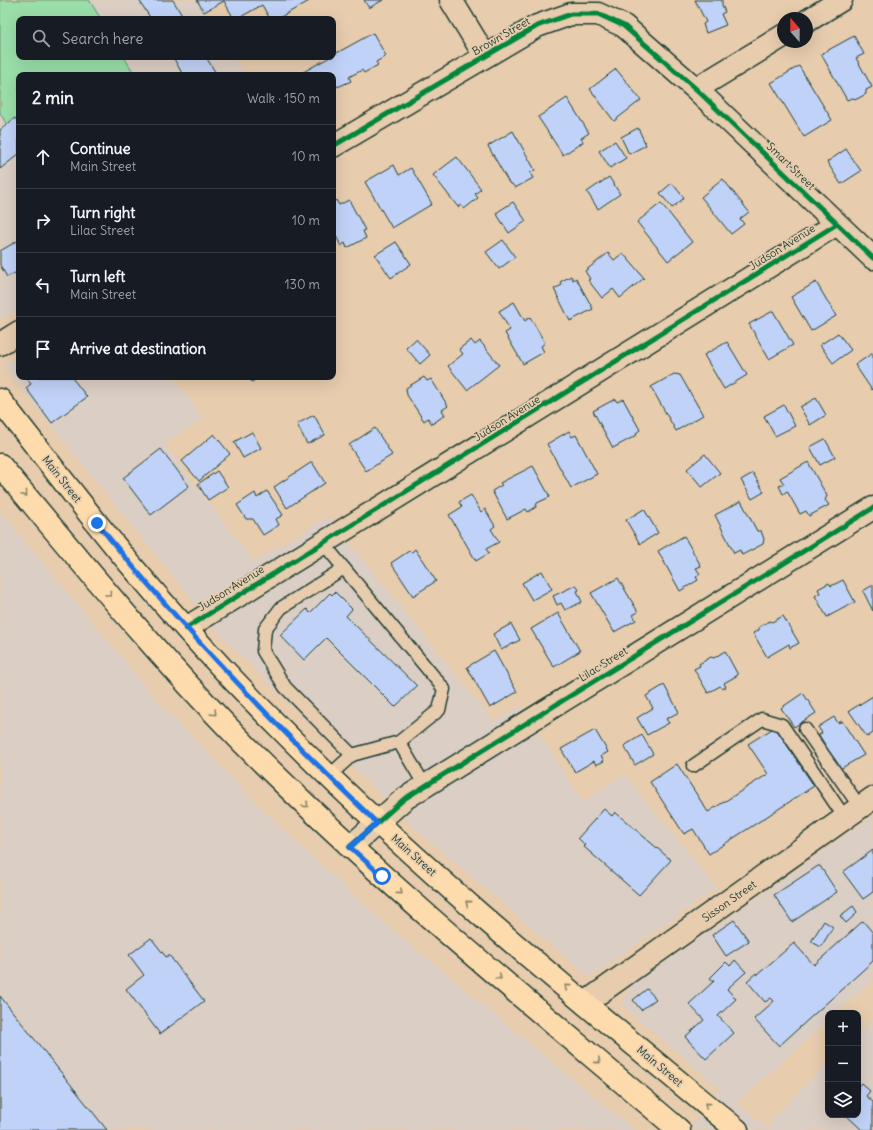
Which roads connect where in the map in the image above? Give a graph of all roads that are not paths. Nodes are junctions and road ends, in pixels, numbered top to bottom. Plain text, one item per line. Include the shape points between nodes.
1 (451, 0) edge
2 (841, 0) edge
3 (813, 17) edge
4 (777, 40) edge
5 (485, 56) junction
6 (696, 90) junction
7 (336, 144) edge
8 (837, 224) junction
9 (873, 258) edge
10 (16, 334) edge
11 (0, 344) edge
12 (0, 400) edge
13 (0, 464) edge
14 (873, 508) edge
15 (323, 544) junction
16 (344, 568) junction
17 (186, 628) junction
18 (805, 729) dead end
19 (399, 742) junction
20 (352, 755) junction
21 (693, 766) dead end
22 (329, 776) junction
23 (843, 782) junction
24 (426, 786) junction
25 (828, 792) junction
26 (860, 808) edge
27 (377, 823) junction
28 (350, 847) junction
29 (585, 1003) junction
30 (679, 1130) edge
31 (737, 1130) edge

1 - 5 street
2 - 3 street
4 - 6 street
5 - 6 street, Brown Street via 537,26 570,14 598,14 624,26
5 - 7 street, Brown Street
6 - 8 street, Smart Street
8 - 9 street, Smart Street
8 - 15 street, Judson Avenue
10 - 11 street
12 - 17 main road, Main Street via 113,543
13 -> 28 main road via 188,684 267,767
14 - 24 street, Lilac Street
15 - 16 lane
15 - 17 street, Judson Avenue
16 - 19 lane via 444,689 439,710
16 - 20 lane via 281,608 265,629 262,651 285,687
17 - 22 main road, Main Street via 252,700
18 - 23 lane
19 - 20 lane
19 - 24 lane
20 - 22 lane
21 - 25 lane via 762,719 782,725
22 - 27 main road, Main Street
23 - 25 lane
23 - 26 lane
24 - 27 street, Lilac Street via 398,803
25 - 26 lane
26 - 29 street, Sisson Street
27 - 28 street, Lilac Street
29 -> 27 main road, Main Street
28 -> 30 main road
31 -> 29 main road, Main Street

